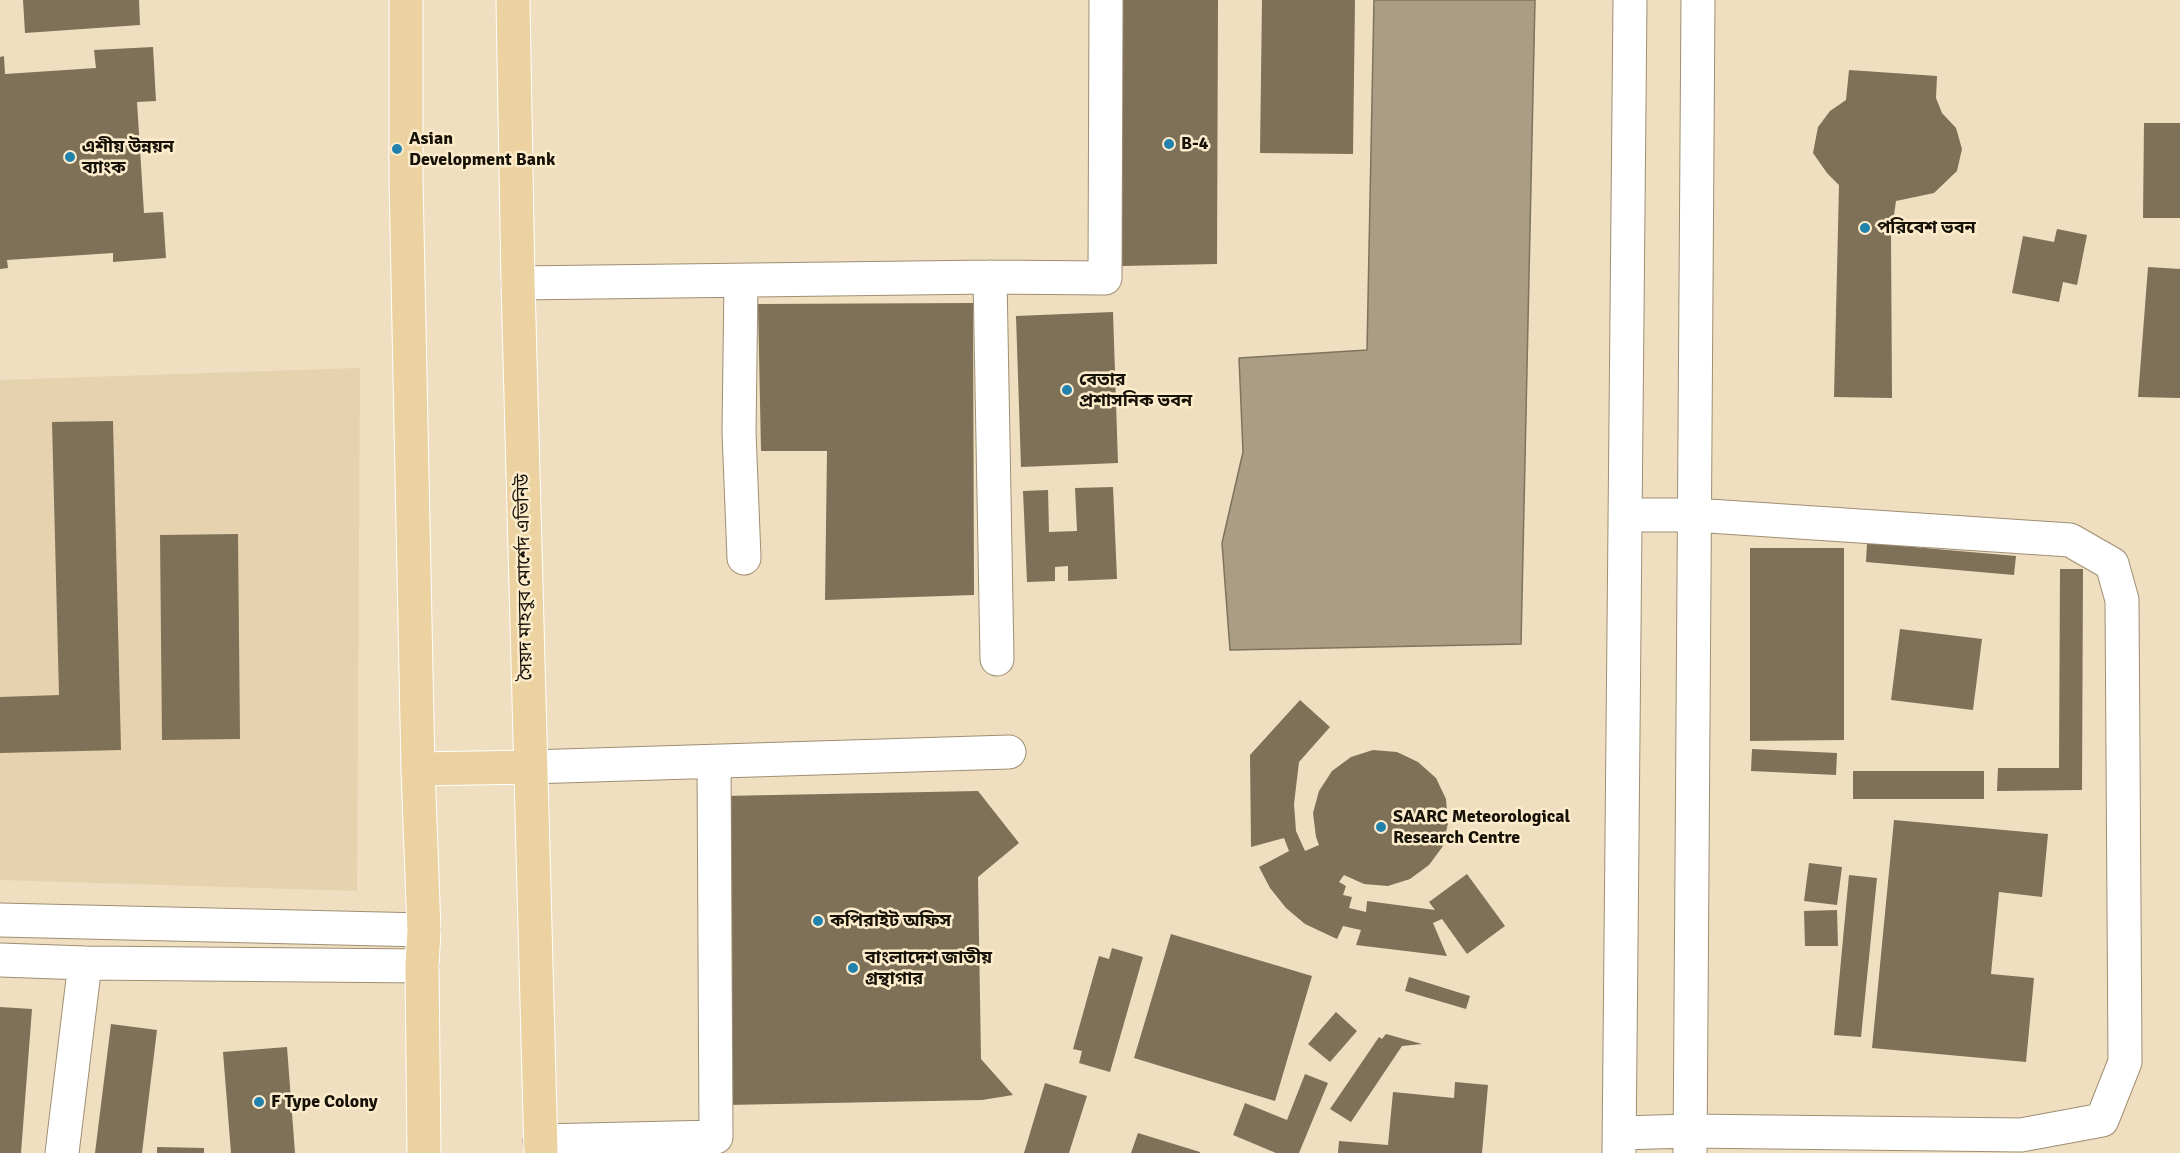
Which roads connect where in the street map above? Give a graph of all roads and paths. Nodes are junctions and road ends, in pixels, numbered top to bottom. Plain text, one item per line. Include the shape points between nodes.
1 (406, 0) edge
2 (513, 0) edge
3 (1106, 0) edge
4 (1630, 0) edge
5 (1698, 0) edge
6 (990, 277) junction
7 (741, 281) junction
8 (518, 283) junction
9 (1625, 515) junction
10 (1694, 515) junction
11 (744, 558) dead end
12 (997, 659) dead end
13 (1010, 752) dead end
14 (714, 762) junction
15 (530, 767) junction
16 (418, 769) junction
17 (0, 920) edge
18 (424, 930) junction
19 (0, 960) edge
20 (85, 963) junction
21 (422, 966) junction
22 (1690, 1142) edge
23 (1620, 1143) edge
24 (540, 1147) edge
25 (62, 1153) edge
26 (424, 1153) edge

1 - 16 main road
2 - 8 main road, সৈয়দ মাহবুব মোর্শেদ এভিনিউ
3 - 6 street via 1105,278
4 - 9 street
5 - 10 street
6 - 7 street
6 - 12 street
7 - 8 street
7 - 11 street via 739,432
8 - 15 main road, সৈয়দ মাহবুব মোর্শেদ এভিনিউ
9 - 10 street
9 - 23 street
10 - 22 street
10 - 22 street via 2070,540 2112,564 2122,600 2126,1062 2102,1120 2021,1135
13 - 14 street
14 - 15 street
14 - 24 street via 716,1137
15 - 16 main road
15 - 24 main road, সৈয়দ মাহবুব মোর্শেদ এভিনিউ
16 - 18 main road
17 - 18 street
18 - 21 main road
19 - 20 street
20 - 21 street
20 - 25 street
21 - 26 main road
22 - 23 street

